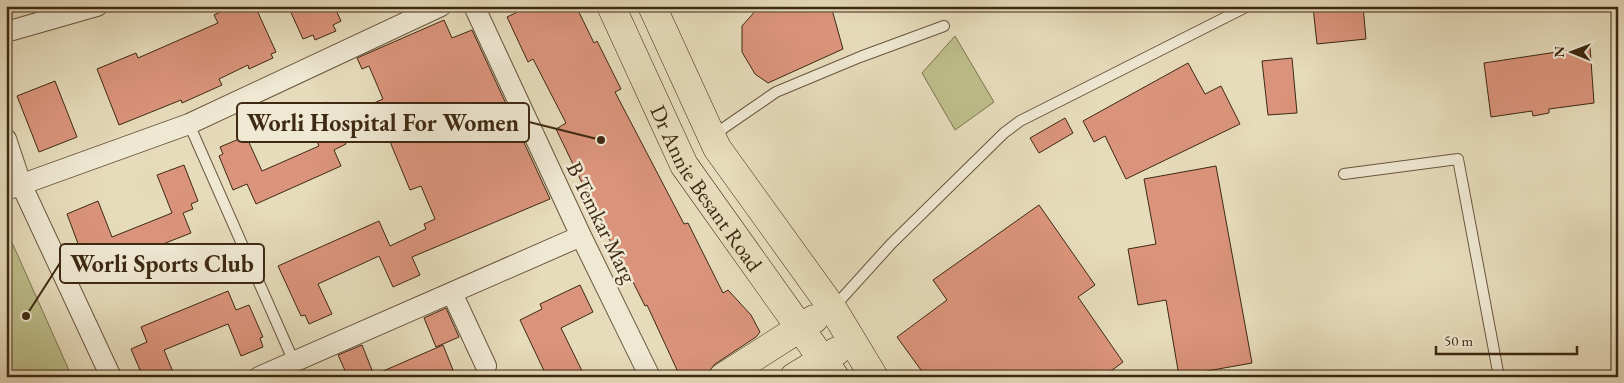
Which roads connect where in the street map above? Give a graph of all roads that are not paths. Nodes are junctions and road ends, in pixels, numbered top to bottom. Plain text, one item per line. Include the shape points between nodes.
1 (441, 6) edge
2 (474, 6) edge
3 (611, 6) edge
4 (652, 6) edge
5 (1248, 6) edge
6 (88, 8) edge
7 (944, 26) dead end
8 (6, 32) edge
9 (189, 124) junction
10 (712, 137) junction
11 (6, 139) edge
12 (1344, 174) dead end
13 (14, 187) edge
14 (581, 236) junction
15 (452, 293) junction
16 (833, 309) junction
17 (799, 328) junction
18 (852, 343) junction
19 (294, 362) junction
20 (486, 366) dead end
21 (828, 368) edge
22 (111, 377) edge
23 (259, 377) edge
24 (650, 377) edge
25 (723, 377) edge
26 (794, 377) edge
27 (874, 377) edge
28 (1499, 377) edge

1 - 9 street
2 - 14 street, B Temkar Marg
3 - 17 main road, Dr Annie Besant Road via 684,165
4 - 10 main road, Dr Annie Besant Road
5 - 16 lane via 1020,121 891,244
6 - 8 street
7 - 10 lane via 776,92
9 - 13 street
9 - 19 lane
10 - 16 main road, Dr Annie Besant Road via 725,160
11 - 13 street
12 - 28 lane via 1458,159
13 - 22 street
14 - 15 street
14 - 24 street, B Temkar Marg
15 - 19 street
15 - 20 street
16 - 17 main road
16 - 18 main road, Dr Annie Besant Road
17 - 21 main road, Dr Annie Besant Road
17 - 25 main road
18 - 21 main road
18 - 27 main road, Dr Annie Besant Road
19 - 23 street
21 - 26 main road

